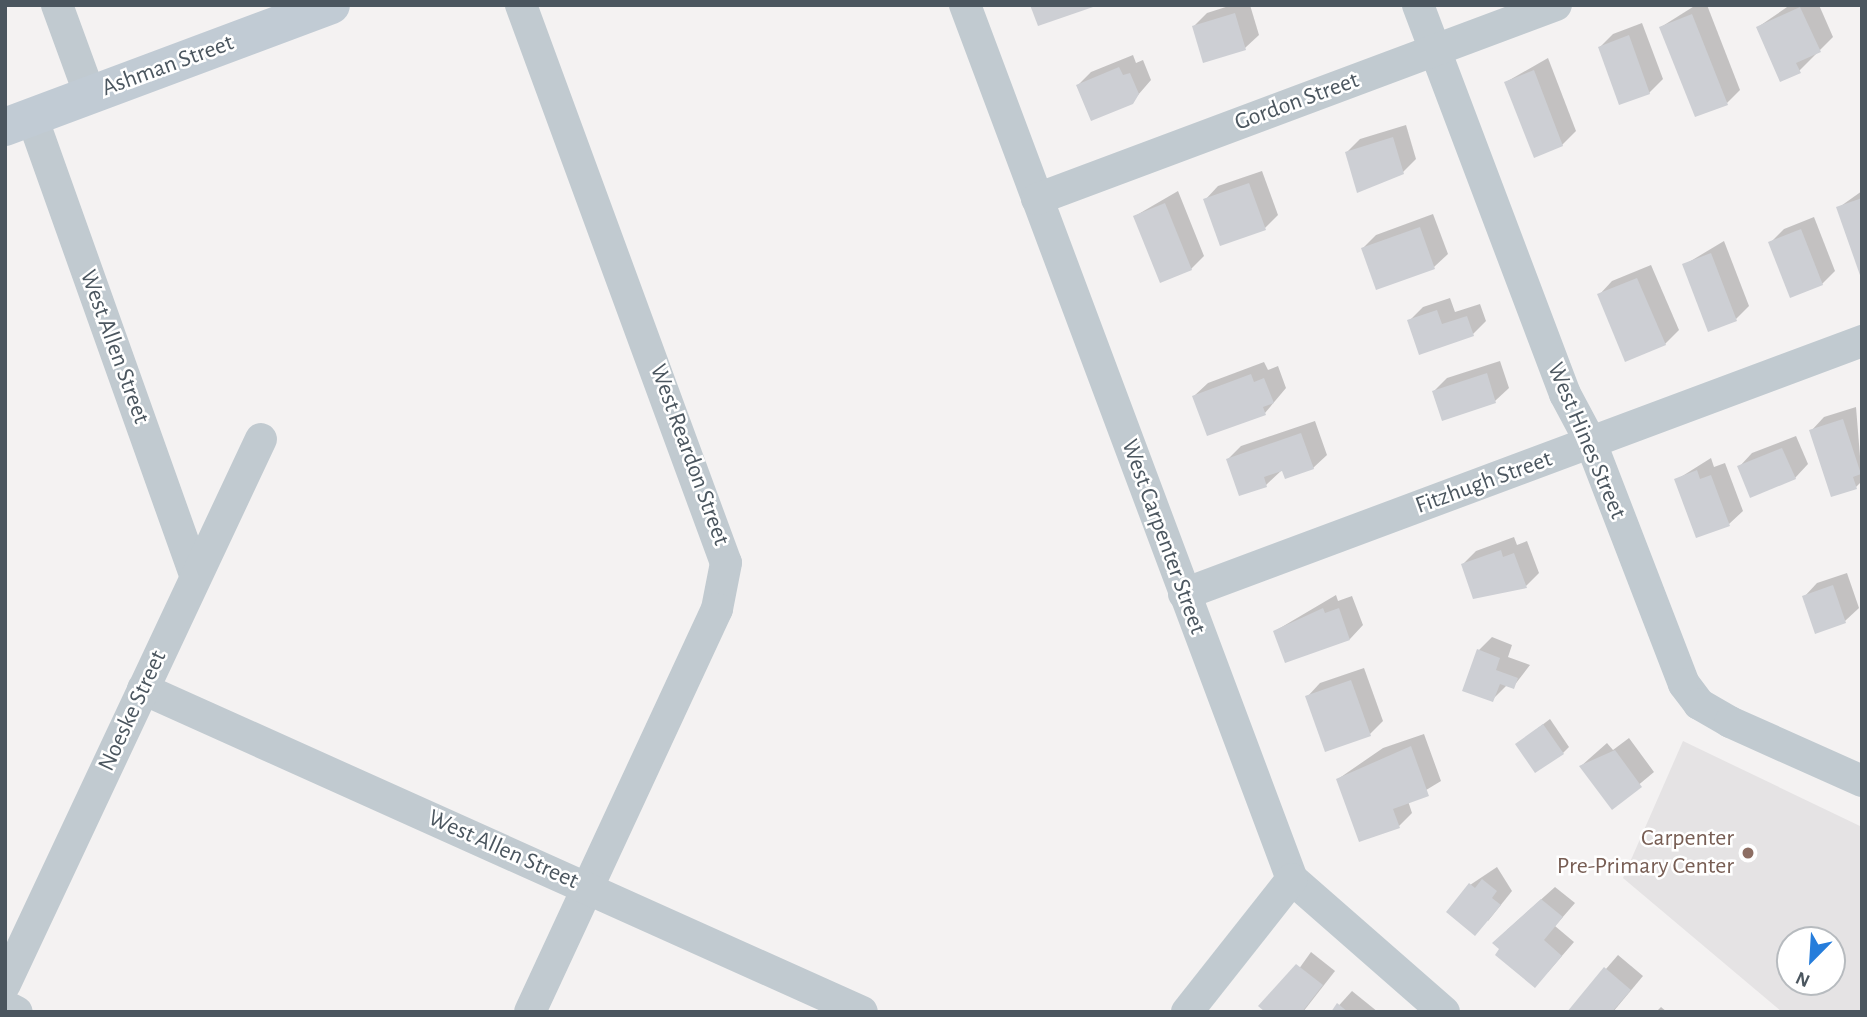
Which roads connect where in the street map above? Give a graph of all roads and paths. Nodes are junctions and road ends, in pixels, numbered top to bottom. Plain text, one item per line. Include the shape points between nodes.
1 (57, 5) edge
2 (331, 5) edge
3 (521, 5) edge
4 (964, 5) edge
5 (1418, 5) edge
6 (1556, 5) edge
7 (1436, 51) junction
8 (90, 95) junction
9 (18, 122) edge
10 (1037, 199) junction
11 (1862, 341) edge
12 (261, 439) dead end
13 (1591, 443) junction
14 (196, 577) junction
15 (1184, 594) junction
16 (143, 689) junction
17 (1862, 781) edge
18 (1292, 878) junction
19 (587, 888) junction
20 (5, 984) edge
21 (5, 1006) edge
22 (17, 1012) edge
23 (530, 1012) edge
24 (862, 1012) edge
25 (1187, 1012) edge
26 (1444, 1012) edge

1 - 8 street
2 - 8 street, Ashman Street
3 - 19 street, West Reardon Street via 726,563 717,609
4 - 10 street, West Carpenter Street
5 - 7 street, West Hines Street
6 - 7 street, Gordon Street
7 - 10 street, Gordon Street
7 - 13 street, West Hines Street via 1565,394
8 - 9 street, Ashman Street
9 - 14 street, West Allen Street
10 - 15 street, West Carpenter Street
11 - 13 street, Fitzhugh Street
12 - 14 street, Noeske Street
13 - 15 street, Fitzhugh Street
13 - 17 street, West Hines Street via 1672,658 1699,704
14 - 16 street, Noeske Street
15 - 18 street, West Carpenter Street
16 - 19 street, West Allen Street
16 - 20 street, Noeske Street
18 - 25 street
18 - 26 street, West Carpenter Street
19 - 23 street, West Reardon Street
19 - 24 street, West Allen Street
21 - 22 street

